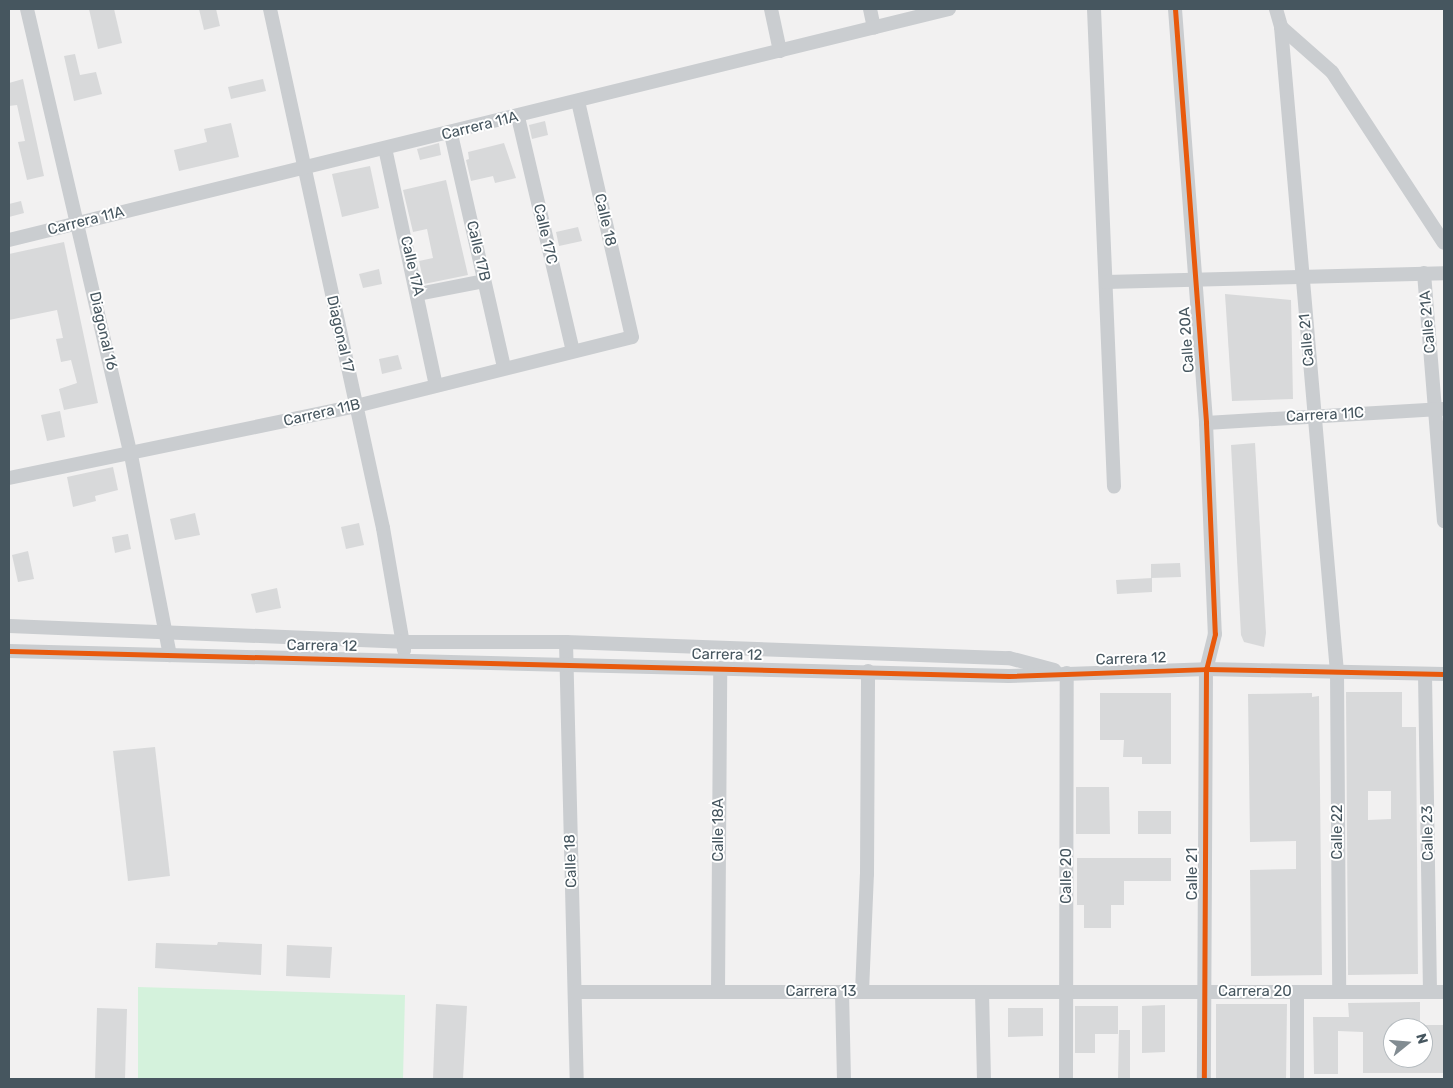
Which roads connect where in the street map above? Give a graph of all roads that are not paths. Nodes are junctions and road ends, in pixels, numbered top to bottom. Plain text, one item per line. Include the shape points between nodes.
1 (27, 9) edge
2 (270, 9) edge
3 (771, 9) edge
4 (870, 9) edge
5 (950, 9) edge
6 (1094, 9) edge
7 (1175, 9) edge
8 (1276, 9) edge
9 (1281, 27) junction
10 (874, 28) junction
11 (780, 51) junction
12 (578, 102) junction
13 (518, 117) junction
14 (451, 134) junction
15 (385, 148) junction
16 (302, 167) junction
17 (79, 222) junction
18 (9, 240) edge
19 (1444, 243) edge
20 (1424, 273) junction
21 (1444, 273) edge
22 (1302, 276) junction
23 (1195, 279) junction
24 (484, 281) junction
25 (1106, 282) junction
26 (418, 294) junction
27 (632, 337) joint
28 (573, 351) junction
29 (504, 368) junction
30 (436, 385) junction
31 (356, 406) junction
32 (1440, 409) edge
33 (1313, 416) junction
34 (1206, 423) junction
35 (131, 455) junction
36 (9, 478) edge
37 (1114, 487) dead end
38 (1444, 521) edge
39 (9, 626) edge
40 (166, 631) junction
41 (403, 642) junction
42 (566, 642) junction
43 (9, 652) edge
44 (170, 655) junction
45 (406, 660) junction
46 (565, 664) junction
47 (720, 668) junction
48 (1206, 669) junction
49 (868, 671) junction
50 (1337, 672) junction
51 (1067, 673) junction
52 (1425, 674) junction
53 (1444, 674) edge
54 (575, 992) junction
55 (718, 992) junction
56 (842, 992) junction
57 (862, 992) junction
58 (982, 992) junction
59 (1066, 992) junction
60 (1205, 992) junction
61 (1297, 992) junction
62 (1339, 992) junction
63 (1437, 992) edge
64 (577, 1079) edge
65 (844, 1079) edge
66 (984, 1079) edge
67 (1066, 1079) edge
68 (1204, 1079) edge
69 (1297, 1079) edge

1 - 17 street, Diagonal 16
2 - 16 street, Diagonal 17
3 - 11 street
4 - 10 street
5 - 10 street, Carrera 11A
6 - 25 street
7 - 23 street, Calle 20A
8 - 9 street, Calle 21
9 - 19 street via 1332,72
9 - 22 street, Calle 21
10 - 11 street, Carrera 11A
11 - 12 street, Carrera 11A
12 - 13 street, Carrera 11A
12 - 27 street, Calle 18
13 - 14 street, Carrera 11A
13 - 28 street, Calle 17C
14 - 15 street, Carrera 11A
14 - 24 street, Calle 17B
15 - 16 street, Carrera 11A
15 - 26 street, Calle 17A
16 - 17 street, Carrera 11A
16 - 31 street, Diagonal 17
17 - 18 street, Carrera 11A
17 - 35 street, Diagonal 16
20 - 21 street
20 - 22 street
20 - 32 street, Calle 21A
22 - 23 street
22 - 33 street, Calle 21
23 - 25 street
23 - 34 street, Calle 20A
24 - 26 street
24 - 29 street, Calle 17B
25 - 37 street
26 - 30 street, Calle 17A
27 - 28 street, Carrera 11B
28 - 29 street, Carrera 11B
29 - 30 street, Carrera 11B
30 - 31 street, Carrera 11B
31 - 35 street, Carrera 11B
31 - 41 street, Diagonal 17 via 383,528
32 - 33 street, Carrera 11C
32 - 38 street, Calle 21A
33 - 34 street, Carrera 11C
33 - 50 street, Calle 21
34 - 48 street, Calle 20A via 1215,634
35 - 36 street, Carrera 11B
35 - 40 street, Diagonal 16
39 - 40 street, Carrera 12
40 - 41 street, Carrera 12
40 - 44 street, Diagonal 16
41 - 42 street, Carrera 12
41 - 45 street, Diagonal 17
42 - 46 street, Calle 18
42 - 51 street, Carrera 12 via 1009,658
43 - 44 street, Carrera 12
44 - 45 street, Carrera 12
45 - 46 street, Carrera 12
46 - 47 street, Carrera 12
46 - 54 street, Calle 18
47 - 49 street, Carrera 12
47 - 55 street, Calle 18A
48 - 50 street, Carrera 12
48 - 51 street, Carrera 12
48 - 60 street, Calle 21
49 - 51 street, Carrera 12 via 1009,676
49 - 57 street via 867,874
50 - 52 street, Carrera 12
50 - 62 street, Calle 22
51 - 59 street, Calle 20
52 - 53 street, Carrera 12
52 - 63 street, Calle 23
54 - 55 street, Carrera 13
54 - 64 street, Calle 18
55 - 56 street, Carrera 13
56 - 57 street, Carrera 13
56 - 65 street
57 - 58 street, Carrera 13
58 - 59 street, Carrera 13
58 - 66 street
59 - 60 street, Carrera 20
59 - 67 street, Calle 20
60 - 61 street, Carrera 20
60 - 68 street, Calle 21
61 - 62 street, Carrera 20
61 - 69 street
62 - 63 street, Carrera 20

